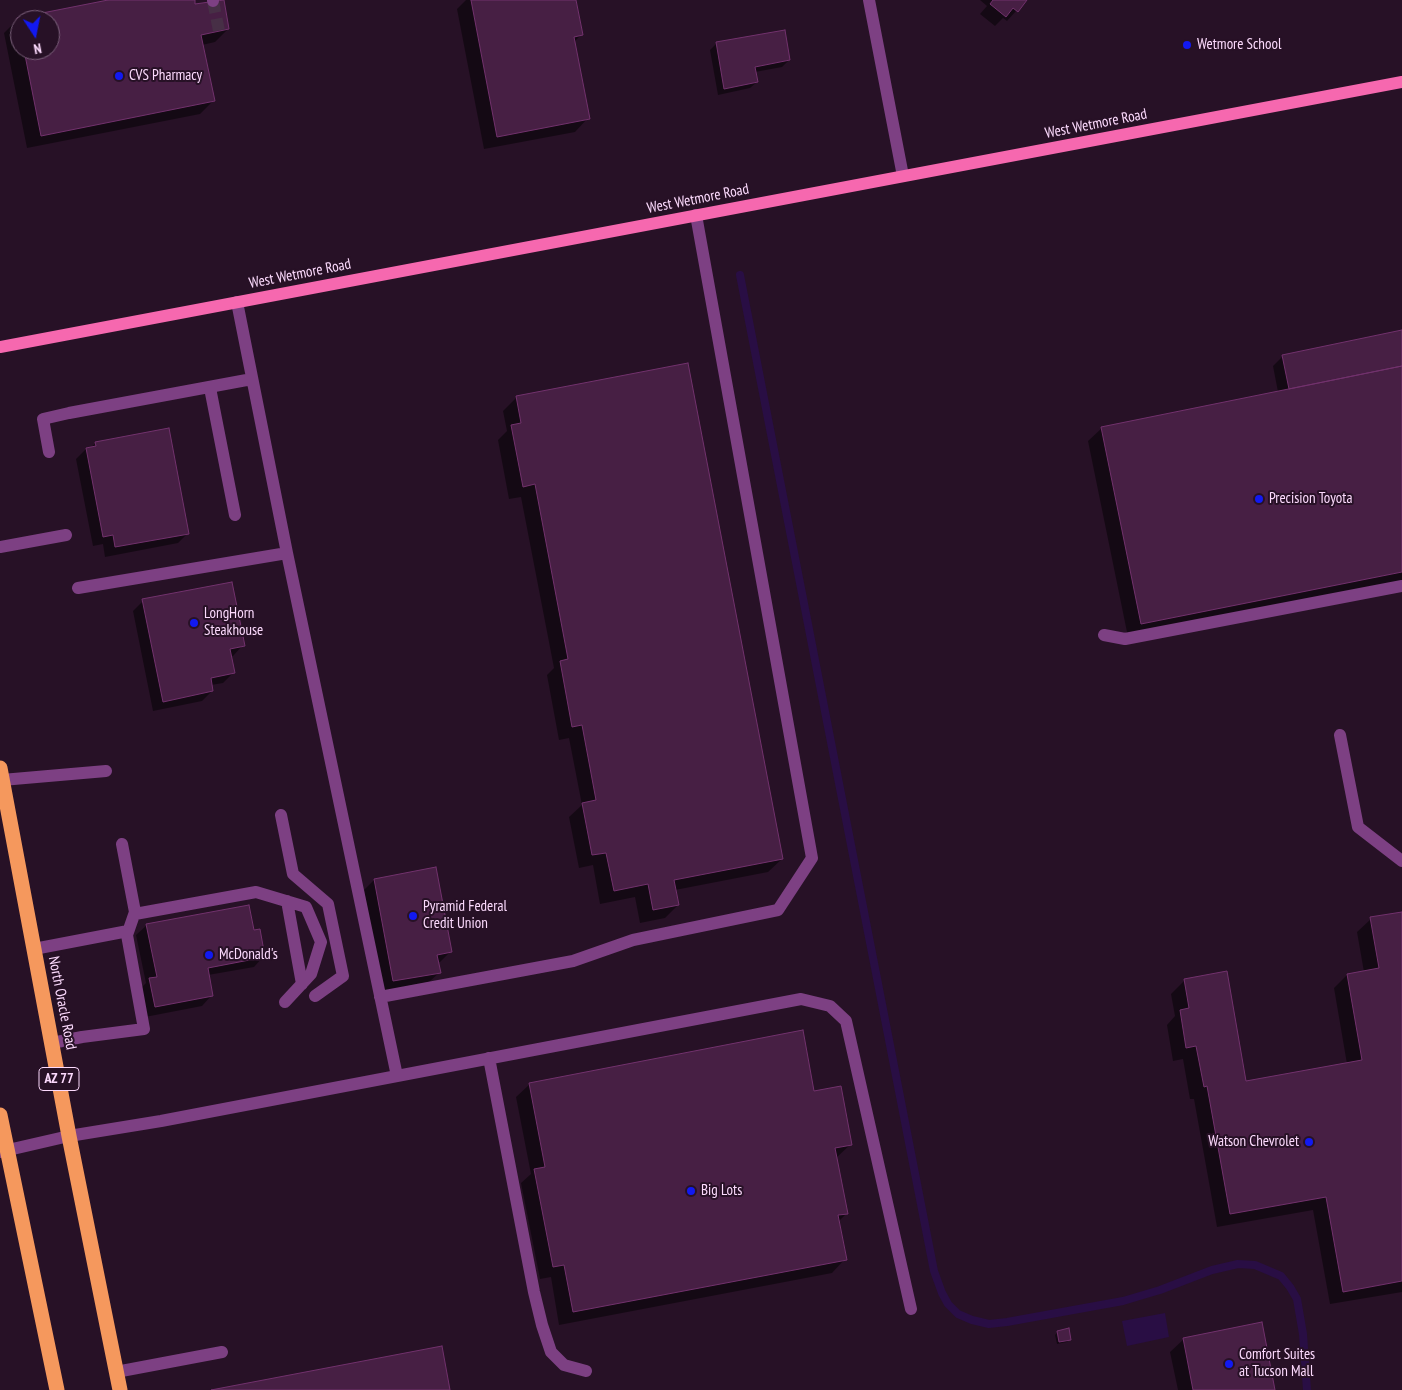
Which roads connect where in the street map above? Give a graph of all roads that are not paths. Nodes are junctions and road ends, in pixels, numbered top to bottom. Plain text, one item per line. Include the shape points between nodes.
1 (869, 0) edge
2 (1402, 82) edge
3 (903, 176) junction
4 (696, 215) junction
5 (237, 302) junction
6 (0, 347) edge
7 (252, 379) junction
8 (210, 388) junction
9 (49, 452) dead end
10 (235, 516) dead end
11 (66, 535) dead end
12 (0, 547) edge
13 (287, 553) junction
14 (1402, 586) edge
15 (78, 588) dead end
16 (1104, 635) dead end
17 (1340, 735) dead end
18 (106, 771) dead end
19 (1, 774) edge
20 (281, 815) dead end
21 (122, 844) dead end
22 (1402, 861) edge
23 (287, 901) junction
24 (135, 914) junction
25 (128, 931) junction
26 (34, 949) junction
27 (302, 984) junction
28 (315, 996) dead end
29 (380, 997) junction
30 (285, 1002) dead end
31 (52, 1043) junction
32 (489, 1058) junction
33 (397, 1076) junction
34 (0, 1115) edge
35 (69, 1136) junction
36 (2, 1154) edge
37 (911, 1309) dead end
38 (222, 1352) dead end
39 (586, 1371) dead end
40 (116, 1372) junction
41 (57, 1390) edge
42 (120, 1390) edge

1 - 3 lane
2 - 3 main road, West Wetmore Road
3 - 4 main road, West Wetmore Road
4 - 5 main road, West Wetmore Road
4 - 29 lane via 812,858 778,910 633,940 574,961
5 - 6 main road, West Wetmore Road
5 - 7 lane
7 - 8 lane
7 - 13 lane
8 - 9 lane via 43,419
8 - 10 lane
11 - 12 lane
13 - 15 lane
13 - 29 lane
14 - 16 lane via 1125,639
17 - 22 lane via 1358,826
18 - 19 lane
19 - 26 highway, North Oracle Road / AZ 77
20 - 28 lane via 293,874 328,904 343,976
21 - 24 lane
23 - 24 lane via 256,892
23 - 27 lane
23 - 27 lane via 306,907 320,942 311,974
24 - 25 lane
25 - 26 lane
25 - 31 lane via 144,1029
26 - 31 highway, North Oracle Road / AZ 77
27 - 30 lane
29 - 33 lane
31 - 35 highway, North Oracle Road / AZ 77
32 - 33 lane
32 - 37 lane via 801,999 830,1006 846,1021
32 - 39 lane via 542,1325 551,1352 564,1364
33 - 35 lane
34 - 36 highway
35 - 36 lane
35 - 40 highway, North Oracle Road / AZ 77
36 - 41 highway
38 - 40 lane
40 - 42 highway, North Oracle Road / AZ 77

